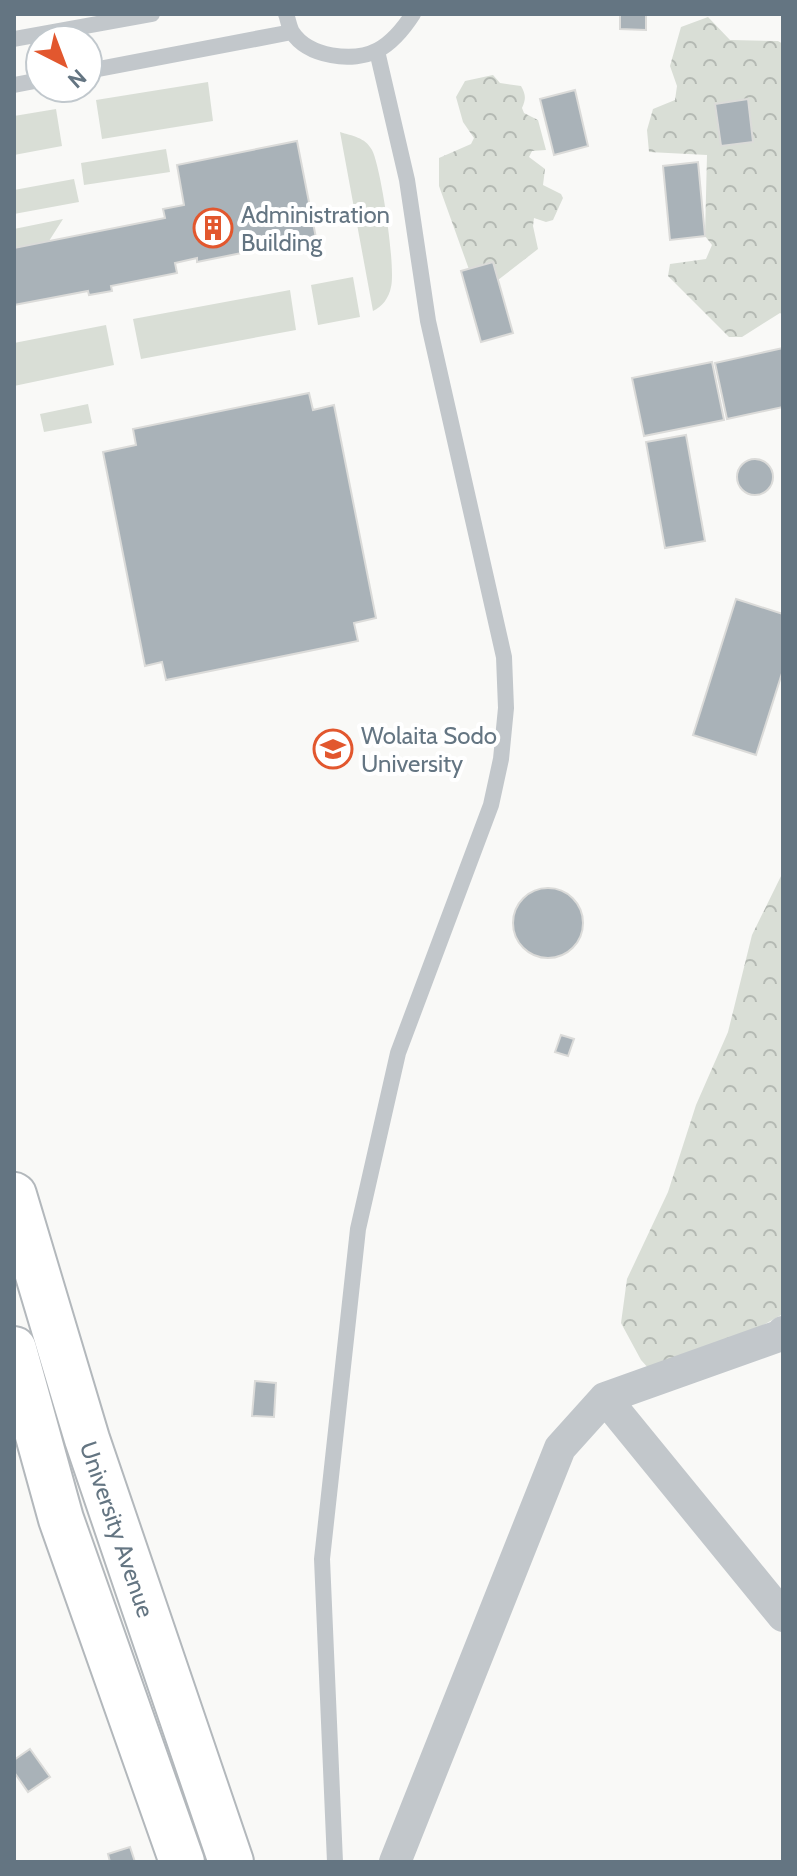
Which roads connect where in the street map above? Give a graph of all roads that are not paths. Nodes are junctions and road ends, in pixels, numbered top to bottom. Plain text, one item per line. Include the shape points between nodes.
1 (152, 14) edge
2 (286, 14) edge
3 (413, 14) edge
4 (292, 32) junction
5 (15, 35) edge
6 (377, 51) junction
7 (104, 68) edge
8 (14, 1195) edge
9 (783, 1332) edge
10 (14, 1349) edge
11 (605, 1398) junction
12 (783, 1616) edge
13 (182, 1862) edge
14 (231, 1862) edge
15 (335, 1862) edge
16 (395, 1862) edge

1 - 5 lane
2 - 4 lane
3 - 6 lane
4 - 6 lane via 318,51 339,56
4 - 7 lane
6 - 15 lane via 407,180 428,321 504,657 506,708 491,805 398,1053 358,1229 322,1559
8 - 14 highway, University Avenue via 87,1439
9 - 11 street
10 - 13 highway, University Avenue via 61,1519
11 - 12 street
11 - 16 street via 560,1448

